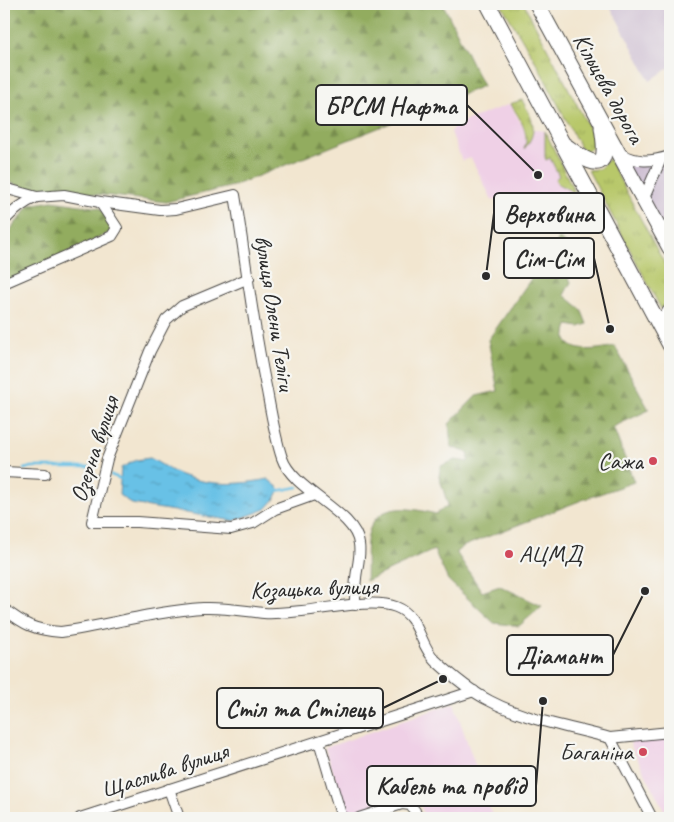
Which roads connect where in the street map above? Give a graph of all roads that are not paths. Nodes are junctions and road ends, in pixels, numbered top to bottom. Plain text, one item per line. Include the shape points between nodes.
1 (488, 4) edge
2 (537, 4) edge
3 (601, 121) junction
4 (562, 143) junction
5 (619, 152) junction
6 (666, 158) edge
7 (4, 188) edge
8 (37, 196) junction
9 (644, 198) junction
10 (100, 202) junction
11 (4, 221) edge
12 (670, 248) edge
13 (249, 278) junction
14 (4, 283) edge
15 (670, 312) edge
16 (670, 341) edge
17 (670, 345) edge
18 (4, 472) edge
19 (46, 474) dead end
20 (314, 496) junction
21 (355, 605) junction
22 (4, 609) edge
23 (474, 691) junction
24 (670, 732) edge
25 (610, 738) junction
26 (319, 741) junction
27 (169, 789) junction
28 (80, 818) edge
29 (179, 818) edge
30 (342, 818) edge
31 (359, 818) edge
32 (418, 818) edge
33 (652, 818) edge

1 - 4 highway
2 - 3 highway, Кільцева дорога
3 - 4 highway via 604,153 597,162 587,161
3 - 5 highway, Кільцева дорога
4 - 17 highway
5 - 6 street via 641,161
5 - 9 highway, Кільцева дорога
6 - 9 street
7 - 8 street
8 - 10 street, вулиця Олени Теліги via 64,195
8 - 11 street via 13,210
9 - 12 highway, Кільцева дорога
10 - 13 street, вулиця Олени Теліги via 168,210 235,196
10 - 14 street via 117,228 112,236
13 - 20 street, вулиця Олени Теліги via 260,358 278,447 291,473
13 - 20 street, Озерна вулиця via 182,306 166,320 107,459 92,522 231,529 253,523 274,509
15 - 16 highway via 666,318
18 - 19 street
20 - 21 street, вулиця Олени Теліги via 348,524 360,543
21 - 22 street, Козацька вулиця via 266,613 204,608 61,632 28,626
21 - 23 street, Козацька вулиця via 380,604 407,613 436,661
23 - 25 street, Козацька вулиця via 497,704
23 - 26 street, Щаслива вулиця
24 - 25 street
25 - 33 street
26 - 27 street, Щаслива вулиця
26 - 30 street
27 - 28 street, Щаслива вулиця
27 - 29 street
31 - 32 street via 402,804 410,805

